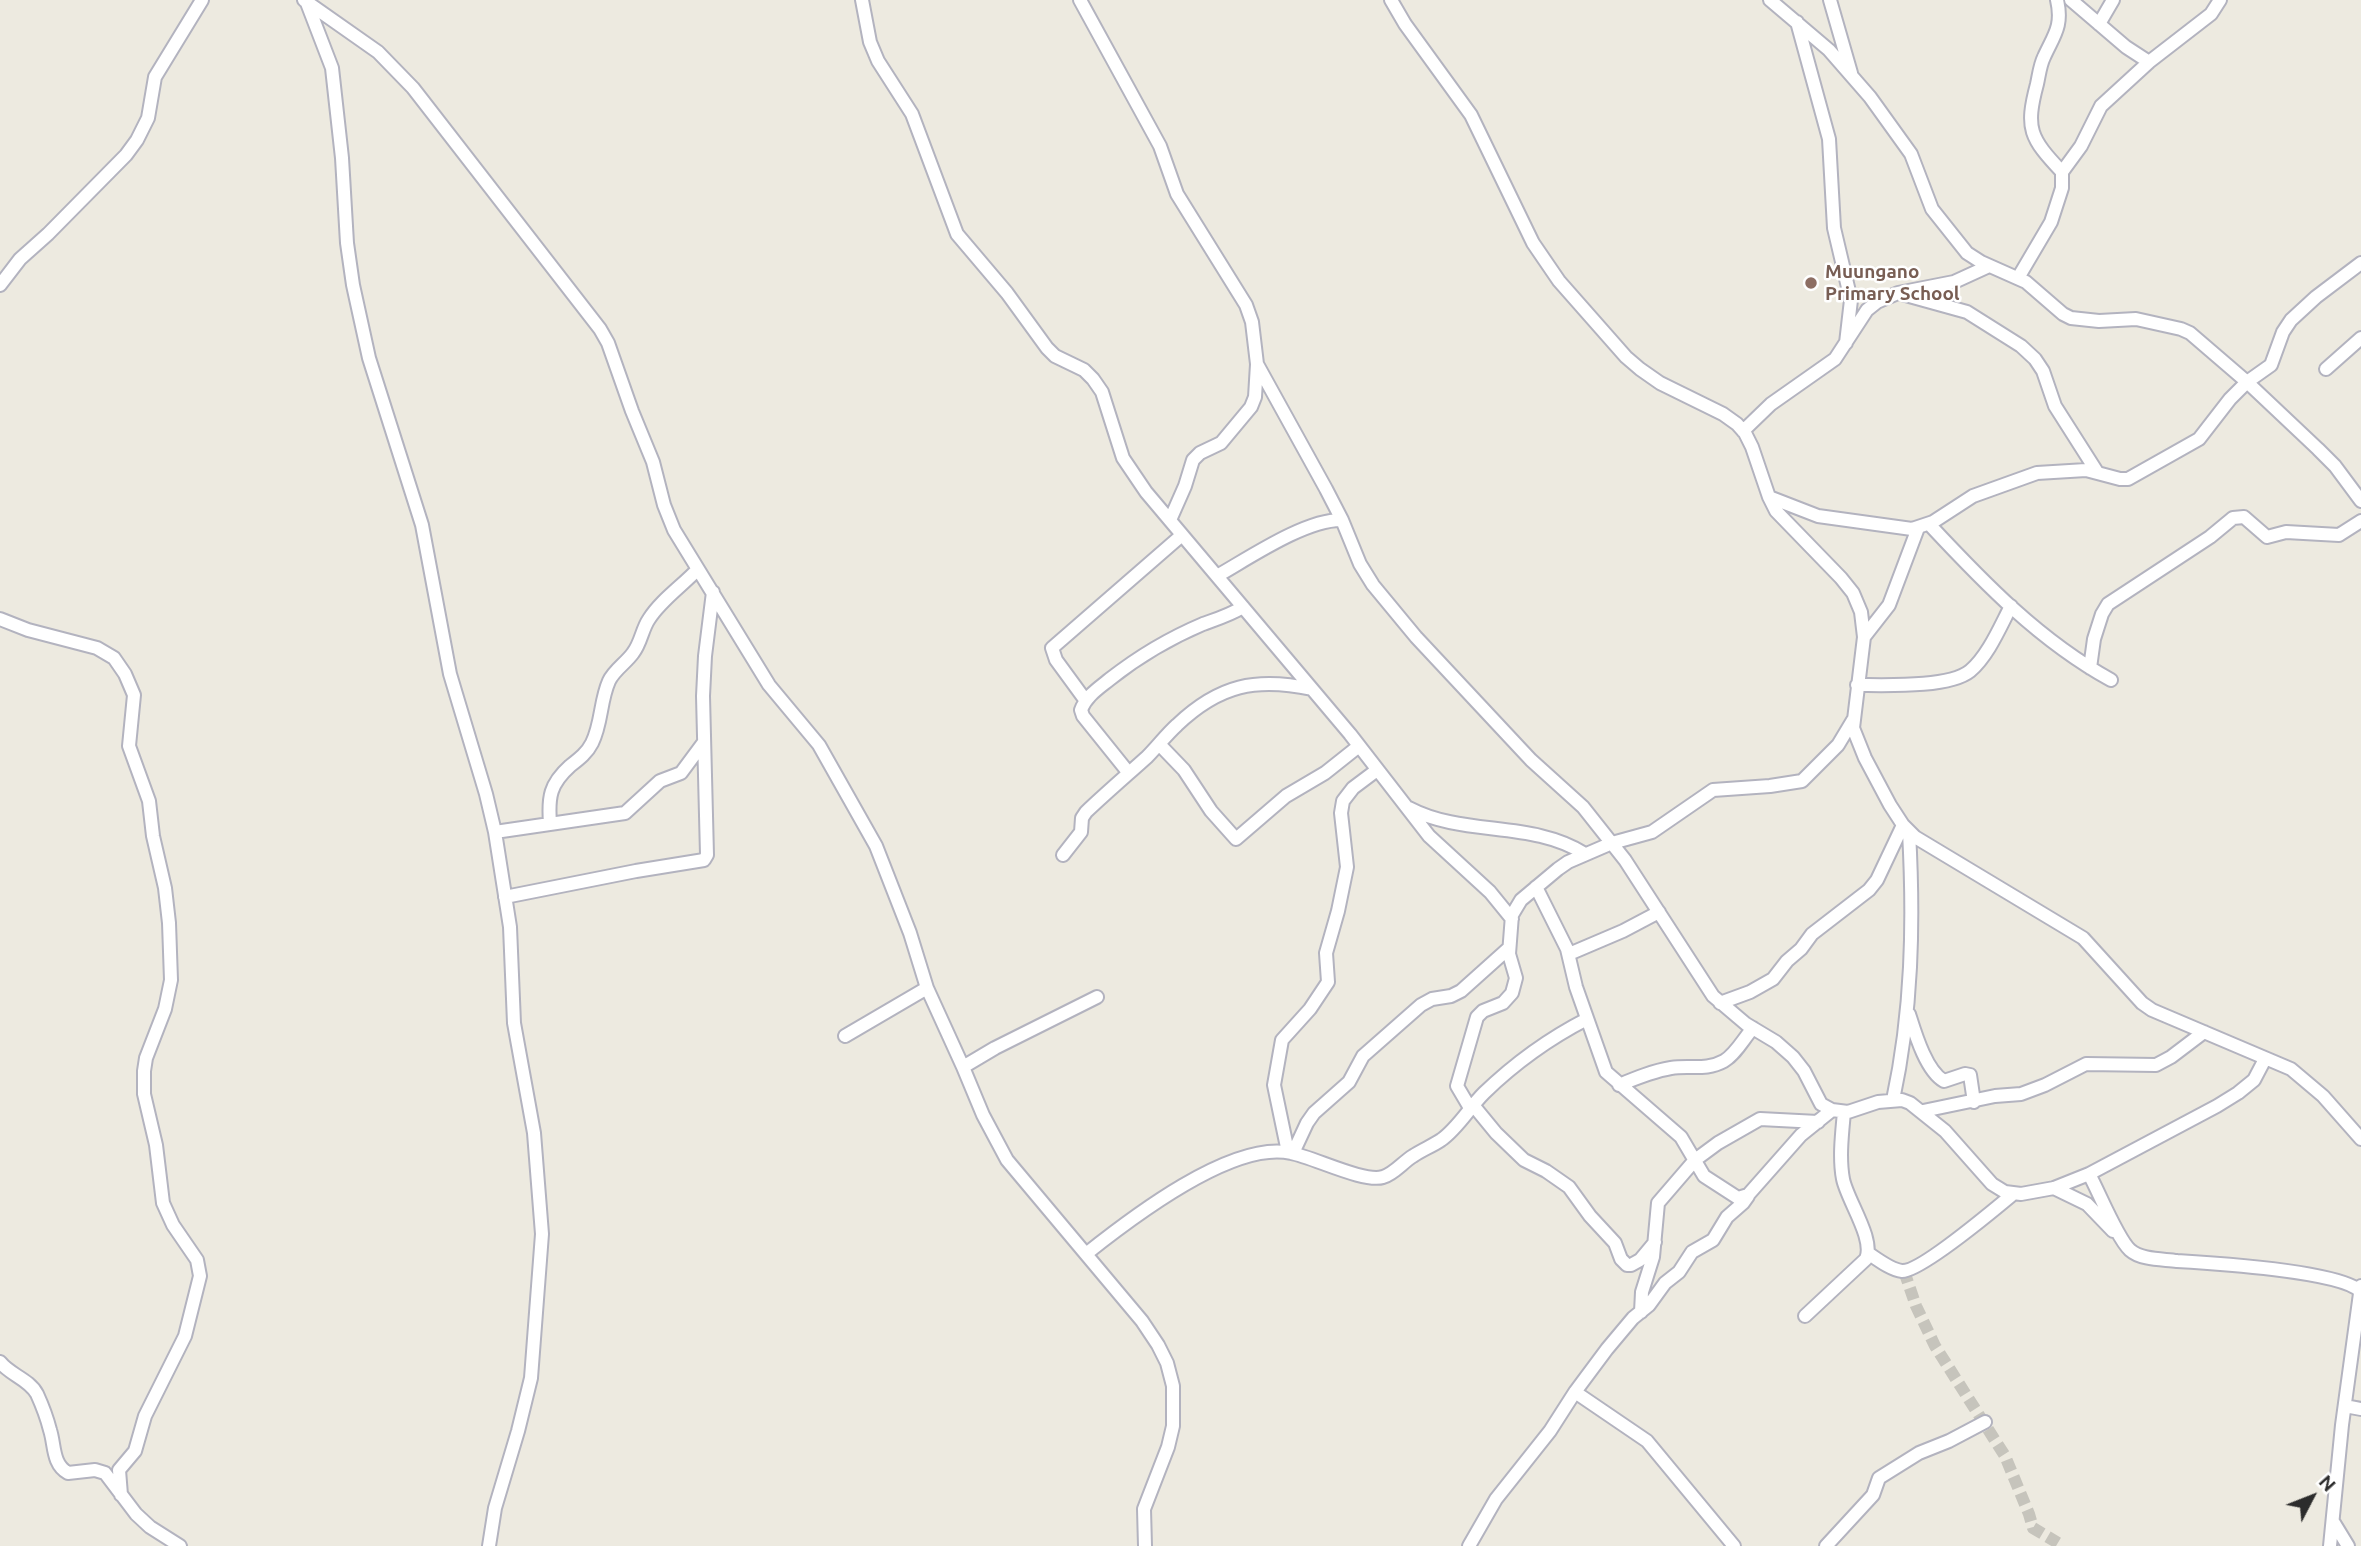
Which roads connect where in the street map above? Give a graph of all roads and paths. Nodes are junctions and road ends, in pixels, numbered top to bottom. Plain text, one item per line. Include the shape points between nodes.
1 (202, 0) edge
2 (862, 0) edge
3 (1080, 0) edge
4 (1391, 0) edge
5 (1770, 0) edge
6 (1830, 0) edge
7 (2057, 0) edge
8 (2071, 0) edge
9 (2113, 0) edge
10 (2220, 0) edge
11 (306, 2) edge
12 (1797, 21) junction
13 (2099, 24) junction
14 (2149, 62) junction
15 (1852, 76) junction
16 (2063, 172) junction
17 (2361, 264) edge
18 (1989, 267) junction
19 (2018, 278) junction
20 (0, 285) edge
21 (1898, 293) junction
22 (2361, 338) edge
23 (1846, 343) junction
24 (1257, 364) junction
25 (2326, 369) dead end
26 (2247, 382) junction
27 (1743, 431) junction
28 (2097, 472) junction
29 (1769, 497) junction
30 (2361, 501) edge
31 (1170, 520) junction
32 (1342, 520) junction
33 (2361, 521) edge
34 (1924, 526) junction
35 (1182, 535) junction
36 (698, 569) junction
37 (1217, 576) junction
38 (713, 591) junction
39 (2011, 606) junction
40 (1243, 607) junction
41 (0, 619) edge
42 (1864, 637) junction
43 (2090, 668) junction
44 (2111, 680) dead end
45 (1857, 685) junction
46 (1312, 690) junction
47 (1086, 701) junction
48 (1853, 720) junction
49 (704, 742) junction
50 (1159, 744) junction
51 (1359, 746) junction
52 (1377, 771) junction
53 (1128, 772) junction
54 (1403, 804) junction
55 (550, 823) junction
56 (1906, 829) junction
57 (495, 832) junction
58 (1612, 843) junction
59 (1585, 854) junction
60 (1063, 855) dead end
61 (1536, 887) junction
62 (505, 897) junction
63 (1658, 912) junction
64 (1512, 919) junction
65 (1509, 948) junction
66 (1569, 954) junction
67 (926, 988) junction
68 (1097, 997) dead end
69 (1720, 1003) junction
70 (1908, 1010) junction
71 (1587, 1018) junction
72 (1753, 1028) junction
73 (2204, 1032) junction
74 (845, 1036) dead end
75 (2265, 1059) junction
76 (964, 1067) junction
77 (1619, 1086) junction
78 (1893, 1100) junction
79 (1974, 1102) junction
80 (1472, 1106) junction
81 (1838, 1111) junction
82 (1923, 1111) junction
83 (1818, 1122) junction
84 (2361, 1139) edge
85 (1291, 1152) junction
86 (1695, 1160) junction
87 (2090, 1174) junction
88 (2054, 1188) junction
89 (2013, 1194) junction
90 (1748, 1195) junction
91 (1656, 1241) junction
92 (2123, 1241) junction
93 (1868, 1253) junction
94 (1086, 1254) junction
95 (2361, 1288) edge
96 (1641, 1312) junction
97 (1805, 1316) dead end
98 (0, 1362) edge
99 (1575, 1392) junction
100 (2345, 1406) junction
101 (2361, 1409) edge
102 (1985, 1422) dead end
103 (121, 1495) junction
104 (2334, 1523) junction
105 (180, 1546) edge
106 (489, 1546) edge
107 (1146, 1546) edge
108 (1469, 1546) edge
109 (1734, 1546) edge
110 (1826, 1546) edge
111 (2330, 1546) edge
112 (2348, 1546) edge

1 - 20 street via 155,77 148,118 137,140
2 - 31 street via 870,42 912,114 957,234 1047,348 1093,379 1102,392 1123,458
3 - 24 street via 1160,146 1177,194 1245,305
4 - 27 street via 1471,115 1533,243 1559,281 1640,369 1723,414
5 - 12 street
6 - 15 street
7 - 16 street via 2059,26 2043,58 2029,113 2032,132
8 - 13 street
9 - 13 street
10 - 14 street via 2211,14
11 - 36 street via 378,52 414,89 600,329 653,462 674,530
11 - 57 street via 332,68 353,285 369,358 422,526 450,674
12 - 15 street
12 - 23 street via 1829,139 1834,228 1851,300
13 - 14 street
14 - 16 street via 2101,106
15 - 18 street via 1904,143 1932,209 1962,248
16 - 19 street via 2051,222
17 - 26 street via 2291,320 2271,365
18 - 19 street
18 - 21 street via 1954,282
19 - 26 street via 2075,319 2131,319 2181,329
21 - 23 street via 1867,310
21 - 28 street via 1967,312 2028,353 2038,362 2051,399
22 - 25 street
23 - 27 street via 1835,359 1771,404
24 - 31 street via 1251,407 1221,443 1193,460
24 - 32 street
26 - 28 street via 2194,443 2128,478
26 - 30 street via 2334,466
27 - 29 street
28 - 34 street via 2037,473 2001,484
29 - 34 street via 1818,516 1889,527
29 - 42 street via 1776,512 1853,593
31 - 35 street
32 - 37 street via 1308,528
32 - 58 street via 1360,565 1390,607 1531,760 1583,807
33 - 43 street via 2339,535 2286,532 2267,537 2244,517 2233,518 2108,604 2094,639
34 - 39 street
34 - 42 street via 1889,605
35 - 37 street
35 - 47 street via 1052,648
36 - 38 street
36 - 55 street via 658,608 636,649 611,677 592,744 551,789
37 - 40 street
38 - 49 street via 705,656
38 - 67 street via 769,685 819,745 876,846
39 - 43 street via 2043,636
39 - 45 street via 1967,673 1922,684
40 - 46 street
40 - 47 street via 1140,657
41 - 103 street via 97,648 114,658 125,674 134,695 129,746 149,801 165,888 171,980 146,1058 144,1094 163,1203 197,1260 200,1276 185,1336 145,1416 135,1451 119,1471
42 - 45 street
43 - 44 street
45 - 48 street
46 - 50 street via 1274,683 1239,686 1178,723
46 - 51 street
47 - 53 street via 1082,714
48 - 56 street via 1865,758
48 - 58 street via 1838,745 1802,781 1713,790 1652,832
49 - 55 street via 681,773 660,781 625,813
49 - 62 street via 704,860
50 - 51 street via 1236,839 1286,796
50 - 53 street
51 - 52 street
52 - 54 street
52 - 85 street via 1343,801 1347,867 1326,953 1328,982 1282,1041 1275,1085
53 - 60 street via 1086,811 1081,832
54 - 59 street via 1437,820 1547,836
54 - 64 street
55 - 57 street
56 - 69 street via 1869,890 1812,934 1773,979
56 - 70 street via 1912,893
56 - 73 street via 2083,938 2152,1010
57 - 62 street
58 - 59 street
58 - 63 street
59 - 61 street
61 - 64 street via 1521,900
61 - 66 street
62 - 106 street via 514,1023 534,1133 542,1234 529,1393 495,1508
63 - 66 street
63 - 69 street
64 - 65 street
65 - 80 street via 1515,986 1509,998 1477,1017 1457,1086
65 - 85 street via 1464,989 1422,1005 1363,1056 1349,1082 1314,1113
66 - 71 street
67 - 74 street
67 - 76 street
68 - 76 street
69 - 72 street
70 - 78 street
70 - 79 street via 1937,1076 1944,1081 1970,1075
71 - 77 street via 1605,1072
71 - 80 street via 1549,1040
72 - 77 street via 1731,1056 1717,1064 1657,1071
72 - 81 street via 1793,1057 1820,1102
73 - 75 street
73 - 79 street via 2156,1065 2086,1064 2021,1094
75 - 84 street via 2301,1077
75 - 87 street via 2254,1080 2238,1093
76 - 94 street via 1007,1160
77 - 86 street via 1681,1137
78 - 81 street
78 - 82 street
79 - 82 street
80 - 85 street via 1440,1140 1380,1178
80 - 91 street via 1524,1160 1569,1187 1627,1265 1640,1259
81 - 83 street
81 - 93 street via 1843,1180
82 - 89 street via 1992,1184
83 - 86 street via 1760,1119
83 - 90 street
85 - 94 street via 1243,1157 1182,1186
86 - 90 street via 1713,1183 1738,1198
86 - 91 street via 1660,1199
87 - 88 street
87 - 92 street
88 - 89 street
88 - 92 street via 2087,1204
89 - 93 street via 1911,1269 1899,1271
90 - 96 street via 1713,1240 1692,1252
91 - 96 street
92 - 95 street via 2133,1252 2159,1259 2320,1277
93 - 97 street
94 - 107 street via 1151,1333 1170,1373 1173,1426 1144,1509
95 - 100 street
96 - 99 street
98 - 103 street via 37,1393 61,1469 68,1474 102,1472
99 - 108 street via 1496,1499
99 - 109 street via 1647,1441
100 - 101 street
100 - 104 street
102 - 110 street via 1879,1478 1873,1495
103 - 105 street via 150,1527
104 - 111 street
104 - 112 street

